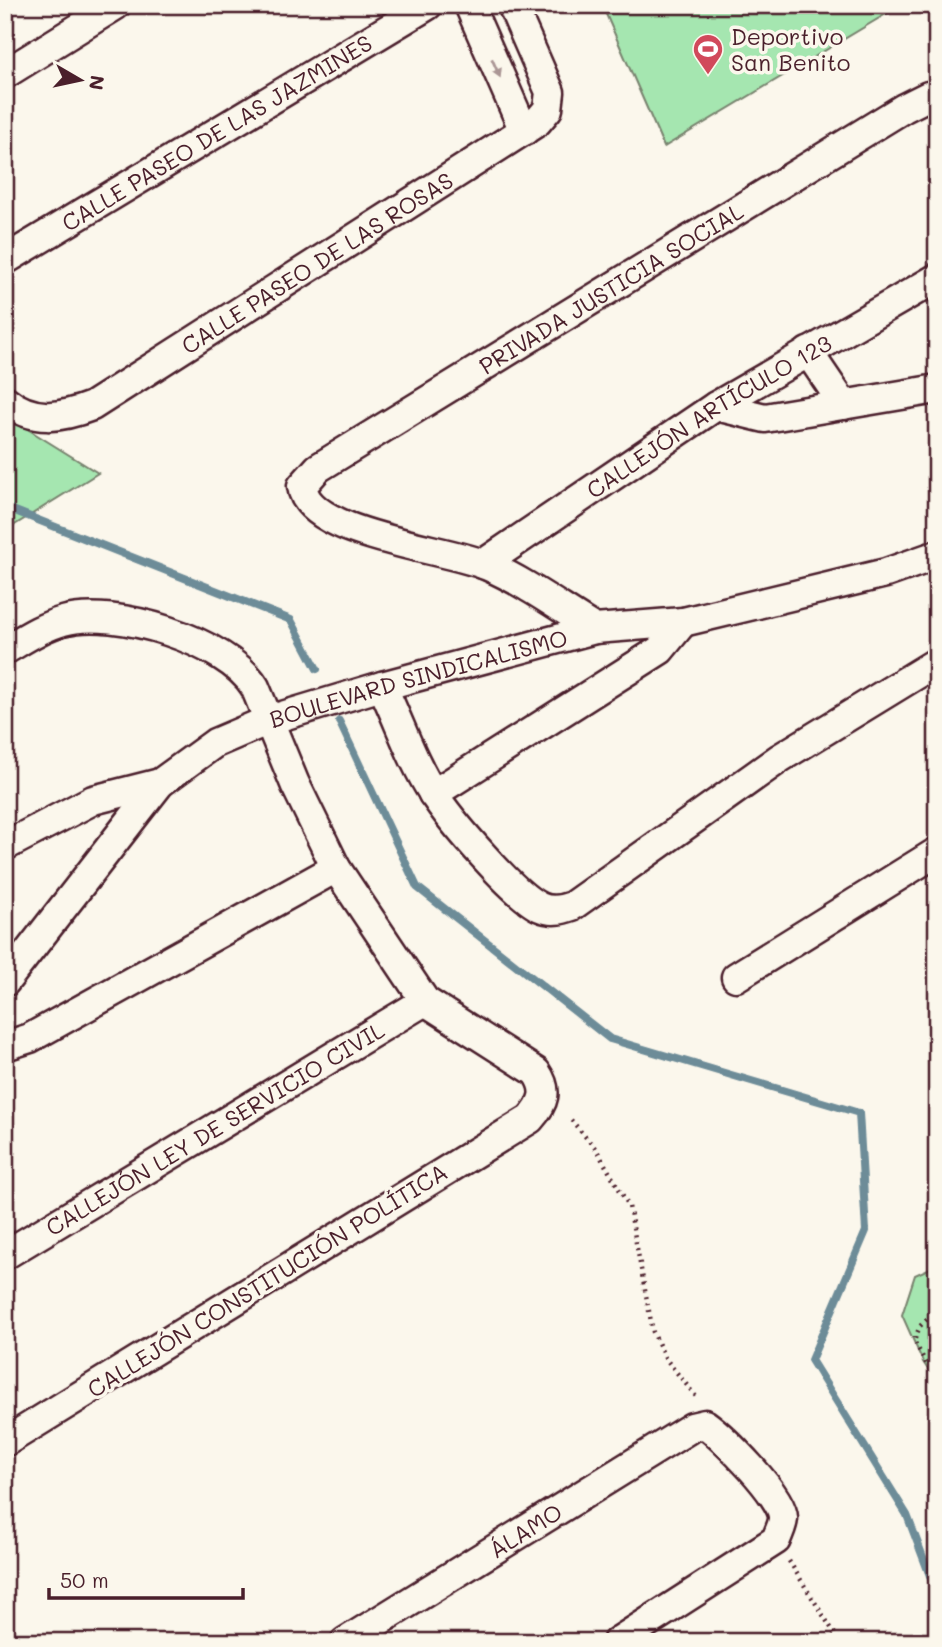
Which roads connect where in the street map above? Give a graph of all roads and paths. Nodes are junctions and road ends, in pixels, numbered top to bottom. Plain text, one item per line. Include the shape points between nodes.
1 (116, 5) edge
2 (428, 5) edge
3 (469, 5) edge
4 (512, 5) edge
5 (5, 74) edge
6 (937, 97) edge
7 (524, 131) junction
8 (5, 260) edge
9 (937, 278) edge
10 (808, 352) junction
11 (937, 389) edge
12 (5, 400) edge
13 (844, 405) junction
14 (716, 406) junction
15 (937, 555) edge
16 (483, 564) junction
17 (683, 622) junction
18 (595, 629) junction
19 (5, 650) edge
20 (937, 662) edge
21 (382, 686) junction
22 (269, 720) junction
23 (160, 783) junction
24 (433, 794) junction
25 (5, 846) edge
26 (937, 852) edge
27 (336, 868) junction
28 (736, 977) dead end
29 (5, 982) edge
30 (425, 1001) junction
31 (5, 1046) edge
32 (571, 1120) dead end
33 (5, 1255) edge
34 (937, 1310) edge
35 (937, 1384) edge
36 (705, 1424) junction
37 (5, 1442) edge
38 (776, 1540) junction
39 (345, 1642) edge
40 (617, 1642) edge
41 (840, 1642) edge

1 - 5 street
2 - 8 street, CALLE PASEO DE LAS JAZMINES
3 -> 7 street
4 - 7 street, CALLE PASEO DE LAS ROSAS via 550,92 546,113
6 - 16 street, PRIVADA JUSTICIA SOCIAL via 928,96 904,108 318,468 302,486 304,498 319,514 400,544
7 - 12 street, CALLE PASEO DE LAS ROSAS via 92,406 65,416 41,416 16,409
9 - 10 street, CALLEJÓN ARTÍCULO 123
10 - 13 street
10 - 14 street, CALLEJÓN ARTÍCULO 123
11 - 13 street
13 - 14 street via 765,418
14 - 16 street, CALLEJÓN ARTÍCULO 123
15 - 17 street, BOULEVARD SINDICALISMO via 886,573
16 - 18 street
17 - 18 street, BOULEVARD SINDICALISMO
17 - 24 street via 660,650
18 - 21 street, BOULEVARD SINDICALISMO
19 - 22 street via 65,620 119,618 229,658 246,673
20 - 24 street via 780,758 572,906 552,910 531,901
21 - 22 street, BOULEVARD SINDICALISMO
21 - 24 street
22 - 23 street, BOULEVARD SINDICALISMO via 215,743
22 - 27 street
23 - 25 street via 93,800
23 - 29 street, BOULEVARD SINDICALISMO
26 - 28 street
27 - 30 street
27 - 31 street via 30,1038
30 - 33 street, CALLEJÓN LEY DE SERVICIO CIVIL
30 - 37 street, CALLEJÓN CONSTITUCIÓN POLÍTICA via 536,1072 545,1092 542,1105 530,1119
32 - 36 path via 596,1149 629,1206 653,1332 665,1358 702,1403
34 - 35 path via 920,1326 914,1341
36 - 38 street via 724,1438 778,1503 783,1518
36 - 39 street, ÁLAMO via 692,1427
38 - 40 street
38 - 41 path

